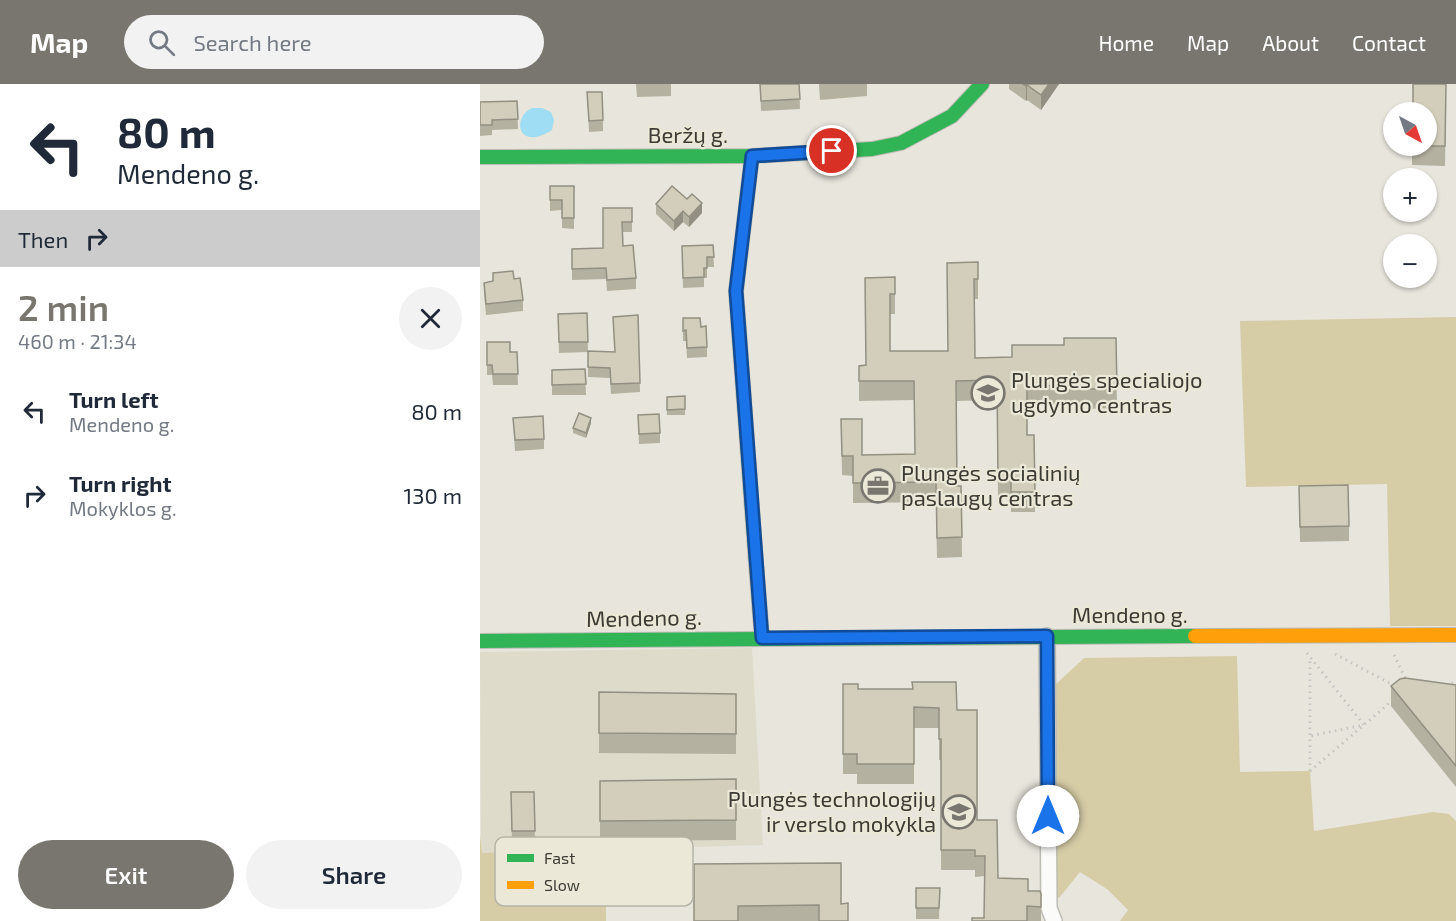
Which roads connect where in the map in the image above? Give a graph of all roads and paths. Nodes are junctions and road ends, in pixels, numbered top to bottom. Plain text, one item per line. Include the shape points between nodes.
1 (982, 84) edge
2 (752, 156) junction
3 (480, 158) edge
4 (1456, 635) edge
5 (1047, 636) junction
6 (762, 638) junction
7 (480, 641) edge
8 (1307, 653) dead end
9 (1332, 653) dead end
10 (1394, 655) dead end
11 (1310, 658) junction
12 (1456, 682) edge
13 (1409, 685) edge
14 (1445, 685) edge
15 (1405, 690) edge
16 (1397, 697) edge
17 (1364, 725) junction
18 (1310, 736) junction
19 (1054, 921) edge

1 - 2 street, Beržų g. via 952,116 901,143 872,149
2 - 3 street, Beržų g.
2 - 6 street via 736,291
4 - 5 street, Mendeno g.
5 - 6 street, Mendeno g.
5 - 19 street via 1049,908
6 - 7 street, Mendeno g.
8 - 11 path
9 - 15 path
10 - 13 path
11 - 17 path
11 - 18 path
12 - 14 path
16 - 17 path
17 - 18 path
17 - 18 path via 1310,771

